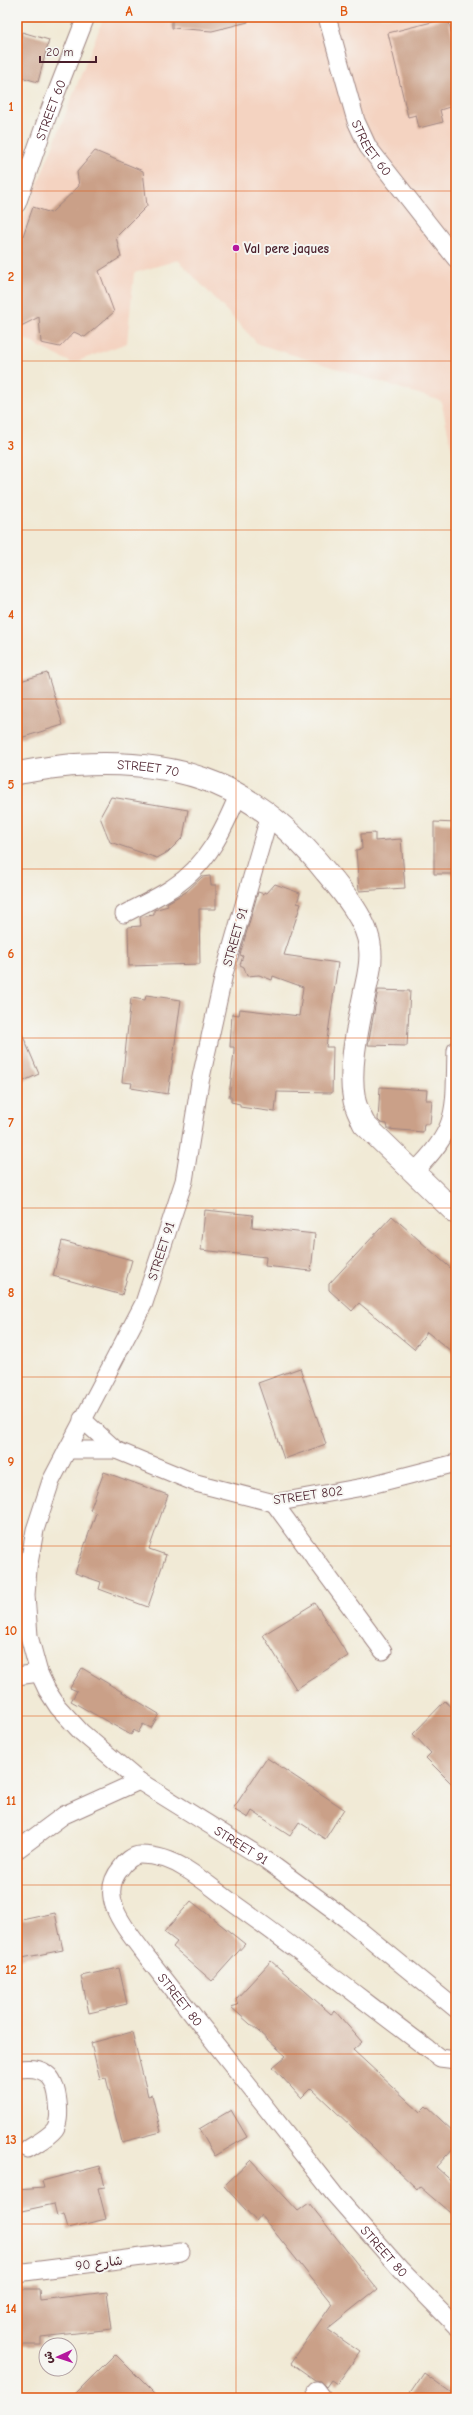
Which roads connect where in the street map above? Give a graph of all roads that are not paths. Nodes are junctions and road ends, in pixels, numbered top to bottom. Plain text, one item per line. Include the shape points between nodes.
1 (86, 17) edge
2 (327, 17) edge
3 (17, 204) edge
4 (456, 259) edge
5 (17, 773) edge
6 (239, 793) junction
7 (270, 814) junction
8 (124, 914) dead end
9 (456, 1050) edge
10 (415, 1171) junction
11 (456, 1212) edge
12 (82, 1420) junction
13 (67, 1450) junction
14 (116, 1450) junction
15 (456, 1463) edge
16 (274, 1503) junction
17 (383, 1651) dead end
18 (39, 1673) junction
19 (17, 1676) edge
20 (139, 1781) junction
21 (17, 1850) edge
22 (456, 2009) edge
23 (448, 2059) edge
24 (17, 2069) edge
25 (456, 2071) edge
26 (28, 2149) dead end
27 (181, 2252) dead end
28 (17, 2273) edge
29 (456, 2326) edge

1 - 3 street, STREET 60
2 - 4 street, STREET 60 via 356,121 368,147
5 - 6 street, STREET 70 via 74,765 141,766 205,778
6 - 7 street, STREET 70
6 - 8 street via 225,826 207,856 173,888
7 - 10 street, STREET 70 via 306,846 334,880 366,930 371,959 353,1073 354,1097 364,1124
7 - 12 street, STREET 91 via 224,974 200,1082 184,1181 144,1303
9 - 10 street via 454,1111 448,1132 435,1151
10 - 11 street, STREET 70
12 - 13 street, STREET 91
12 - 14 street, STREET 802
13 - 14 street, STREET 802
13 - 18 street, STREET 91 via 51,1481 35,1530 28,1569 26,1595 29,1636
14 - 16 street, STREET 802 via 196,1483
15 - 16 street, STREET 802 via 364,1487
16 - 17 street
18 - 19 street
18 - 20 street, STREET 91 via 58,1707 80,1732
20 - 21 street via 64,1815
20 - 22 street, STREET 91 via 266,1860 346,1919
23 - 25 street, STREET 80
23 - 29 street, STREET 80 via 345,1987 287,1941 186,1868 157,1856 138,1855 126,1862 115,1874 111,1883 111,1896 119,1918 147,1957 334,2194 401,2270
24 - 26 street via 41,2070 50,2076 57,2093 59,2115 56,2127 48,2136
27 - 28 street, شارع 90

